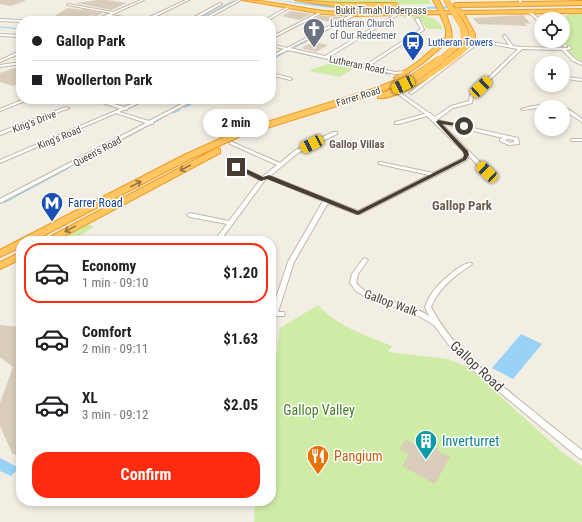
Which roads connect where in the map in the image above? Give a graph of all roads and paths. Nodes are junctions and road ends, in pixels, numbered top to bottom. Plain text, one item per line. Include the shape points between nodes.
1 (143, 0) edge
2 (188, 0) edge
3 (240, 0) edge
4 (245, 0) edge
5 (253, 0) edge
6 (298, 0) edge
7 (436, 0) edge
8 (440, 0) edge
9 (446, 0) edge
10 (481, 0) edge
11 (520, 1) edge
12 (582, 2) edge
13 (221, 4) dead end
14 (68, 5) dead end
15 (400, 5) dead end
16 (430, 5) dead end
17 (290, 7) junction
18 (449, 8) edge
19 (582, 10) edge
20 (114, 12) junction
21 (323, 12) junction
22 (419, 12) junction
23 (400, 13) junction
24 (476, 13) junction
25 (532, 13) junction
26 (355, 14) junction
27 (107, 15) joint
28 (534, 15) edge
29 (113, 16) edge
30 (154, 16) edge
31 (198, 16) edge
32 (210, 16) edge
33 (273, 16) edge
34 (417, 19) dead end
35 (0, 20) edge
36 (16, 21) edge
37 (467, 22) junction
38 (446, 23) junction
39 (0, 35) edge
40 (5, 36) junction
41 (16, 36) edge
42 (276, 36) edge
43 (505, 36) dead end
44 (0, 39) edge
45 (472, 40) junction
46 (480, 41) junction
47 (276, 46) edge
48 (512, 47) junction
49 (521, 48) junction
50 (534, 48) edge
51 (561, 48) edge
52 (287, 49) junction
53 (16, 54) edge
54 (276, 54) edge
55 (326, 57) junction
56 (0, 62) edge
57 (16, 64) edge
58 (582, 64) edge
59 (0, 66) edge
60 (367, 66) junction
61 (276, 75) edge
62 (570, 78) edge
63 (290, 79) dead end
64 (402, 79) junction
65 (582, 80) edge
66 (411, 93) dead end
67 (381, 96) junction
68 (405, 98) junction
69 (16, 104) edge
70 (110, 104) edge
71 (136, 104) edge
72 (185, 104) edge
73 (350, 104) junction
74 (67, 108) dead end
75 (126, 109) junction
76 (523, 109) dead end
77 (0, 110) edge
78 (118, 113) junction
79 (429, 114) junction
80 (436, 120) junction
81 (582, 120) edge
82 (397, 122) dead end
83 (151, 123) junction
84 (334, 133) dead end
85 (0, 134) edge
86 (496, 134) junction
87 (511, 138) junction
88 (502, 139) junction
89 (573, 140) dead end
90 (582, 140) edge
91 (232, 143) junction
92 (465, 151) junction
93 (0, 162) edge
94 (381, 163) dead end
95 (280, 165) junction
96 (236, 167) dead end
97 (434, 175) junction
98 (491, 176) dead end
99 (265, 178) junction
100 (0, 201) edge
101 (326, 201) junction
102 (190, 215) dead end
103 (231, 223) junction
104 (35, 236) edge
105 (56, 236) edge
106 (221, 236) edge
107 (16, 246) edge
108 (0, 254) edge
109 (16, 258) edge
110 (365, 260) dead end
111 (469, 264) dead end
112 (0, 266) edge
113 (276, 308) edge
114 (276, 314) edge
115 (282, 314) dead end
116 (435, 323) junction
117 (582, 455) edge

1 - 20 street
2 - 30 street
3 - 32 street
4 - 17 highway
5 - 19 highway, Bukit Timah Underpass via 354,11
6 - 15 highway via 346,5
7 - 18 highway
8 - 18 highway
9 - 18 highway, bridge
10 - 11 highway
11 - 12 highway
12 - 16 highway
13 - 31 street
14 - 20 street
17 - 21 highway
17 - 33 street
18 - 22 highway
18 - 24 highway
18 - 37 highway
18 - 38 highway
18 - 64 highway, Farrer Road, bridge via 463,27 464,38 434,65
19 - 25 highway
20 - 27 street
21 - 26 highway
21 - 42 street
22 - 23 highway
22 - 38 highway
23 - 26 highway
23 - 55 street
24 - 25 highway
24 - 37 highway via 466,15
25 - 28 street
26 - 52 street
27 - 29 street
34 - 60 street via 423,29
35 - 36 street
37 - 38 highway
37 - 45 highway via 472,31
38 - 64 highway via 449,38
39 - 40 street
40 - 41 street
40 - 44 street
43 - 48 street
45 - 46 street
45 - 64 highway via 435,72
46 - 48 street
46 - 66 street
47 - 52 street, Lutheran Road
48 - 49 street
49 - 50 street
49 - 80 street via 471,96 471,102 452,107
51 - 58 street
52 - 54 street
52 - 55 street, Lutheran Road
53 - 56 street
55 - 60 street, Lutheran Road
57 - 59 street
60 - 64 street, Lutheran Road
61 - 63 street
62 - 65 street
64 - 67 highway
64 - 68 street via 400,94
64 - 73 highway, Farrer Road
104 -> 64 highway, Farrer Road via 225,140 288,117 361,96
67 - 68 street
67 - 73 highway
68 - 79 street
69 - 77 street, King's Drive
70 - 75 street
71 - 75 street, King's Road
72 - 83 street, Queen's Road
73 - 91 highway, Farrer Road via 275,126
74 - 85 street, King's Drive
75 - 78 street, King's Road
76 - 81 street via 546,104 555,105 567,108
78 - 83 street
78 - 93 street, King's Road
79 - 80 street
79 - 82 street
80 - 86 street
80 - 92 street
83 - 100 street, Queen's Road
84 - 95 street via 301,150
86 - 87 street
86 - 88 street
87 - 88 street
87 - 88 street via 517,141 516,143 505,143
89 - 90 street
91 - 95 street
91 -> 105 highway, Farrer Road
92 - 97 street via 465,159
92 - 98 street
94 - 97 street
95 - 99 street
96 - 99 street
97 - 101 street via 358,213
99 - 101 street
99 - 103 street
101 - 113 street via 291,262
102 - 103 street
103 - 106 street
107 - 108 highway
109 - 112 highway
110 - 116 street, Gallop Walk via 353,278 358,291 370,298 412,309
111 - 116 street, Gallop Road via 448,279 430,302 428,308
114 - 115 street
116 - 117 street, Gallop Road via 462,356

